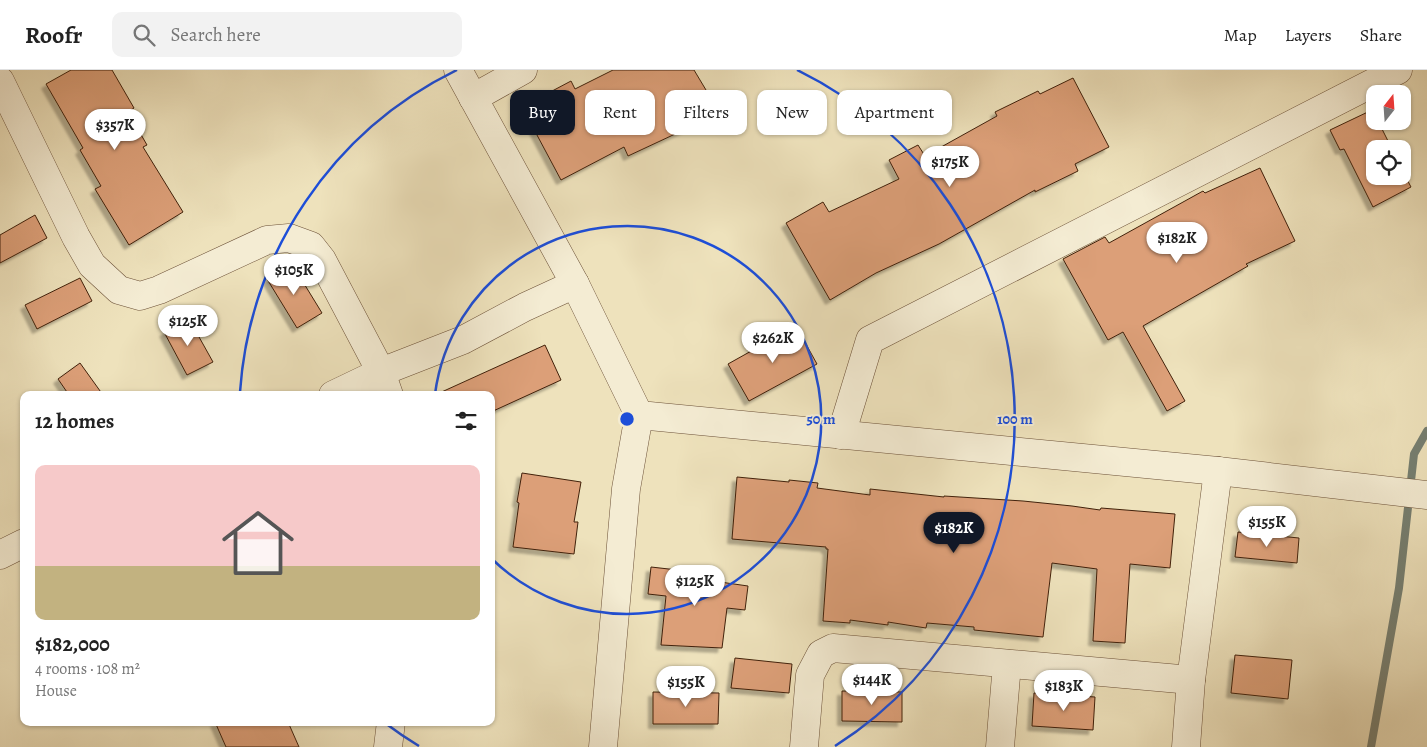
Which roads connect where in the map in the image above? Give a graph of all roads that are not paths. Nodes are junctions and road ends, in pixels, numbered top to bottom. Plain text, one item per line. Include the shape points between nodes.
1 (458, 70) edge
2 (523, 70) edge
3 (1398, 70) edge
4 (0, 81) edge
5 (473, 98) junction
6 (575, 284) junction
7 (385, 384) edge
8 (352, 391) edge
9 (638, 415) junction
10 (841, 434) junction
11 (1218, 471) junction
12 (1427, 495) edge
13 (20, 545) edge
14 (0, 555) edge
15 (1007, 664) junction
16 (1191, 680) junction
17 (390, 726) edge
18 (388, 747) edge
19 (603, 747) edge
20 (804, 747) edge
21 (1000, 747) edge
22 (1186, 747) edge

1 - 5 street
2 - 5 street
3 - 10 street via 870,340
4 - 7 street via 76,237 92,265 119,290 140,296 267,240 289,238 311,246 322,260
5 - 6 street
6 - 7 street via 524,307
6 - 9 street
7 - 8 street
9 - 10 street
9 - 19 street via 626,489
10 - 11 street
11 - 12 street
11 - 16 street
13 - 14 street
15 - 16 street
15 - 20 street via 833,648 821,654 810,675
15 - 21 street
16 - 22 street
17 - 18 street

